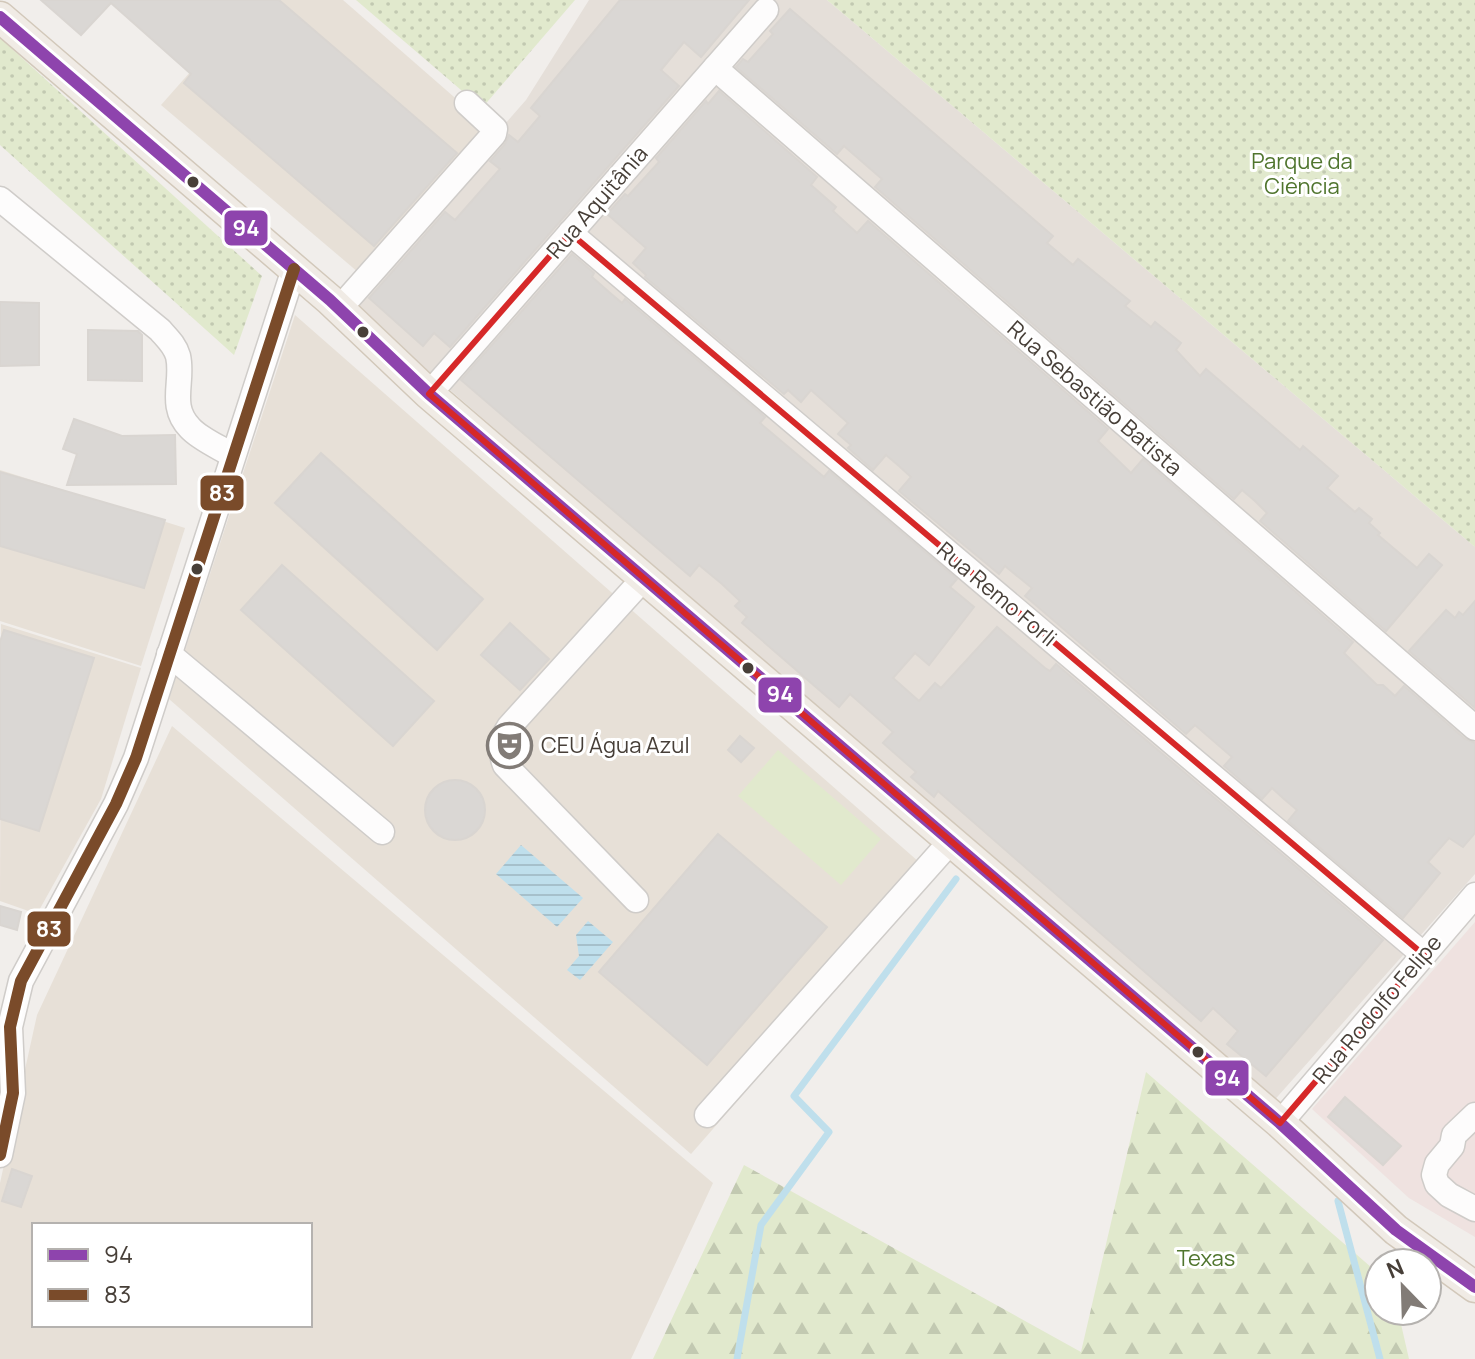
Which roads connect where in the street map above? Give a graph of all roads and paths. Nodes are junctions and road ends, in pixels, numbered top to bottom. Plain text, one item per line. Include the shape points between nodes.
1 (4, 0) edge
2 (0, 5) edge
3 (766, 10) dead end
4 (0, 17) edge
5 (715, 68) junction
6 (467, 103) dead end
7 (0, 199) edge
8 (570, 233) junction
9 (294, 269) junction
10 (339, 309) junction
11 (429, 394) junction
12 (232, 455) junction
13 (644, 578) junction
14 (169, 654) junction
15 (1475, 728) edge
16 (382, 832) dead end
17 (951, 841) junction
18 (1475, 895) edge
19 (636, 900) dead end
20 (1424, 955) junction
21 (707, 1115) dead end
22 (1475, 1115) edge
23 (1280, 1123) junction
24 (1461, 1139) edge
25 (0, 1155) edge
26 (1475, 1209) edge
27 (1475, 1287) edge

1 - 2 street
3 - 5 street, Rua Aquitânia
4 - 9 main road
5 - 8 street, Rua Aquitânia
5 - 15 street, Rua Sebastião Batista
6 - 10 street via 495,129 494,134
7 - 12 street via 166,336 178,355 176,399 181,417 191,430
8 - 11 street, Rua Aquitânia
8 - 20 street, Rua Remo Forli
9 - 10 main road
9 - 12 street
10 - 11 main road
11 - 13 main road
12 - 14 street
13 - 17 main road
13 - 19 street via 509,727 500,750 505,765
14 - 16 street
14 - 25 street via 116,804 21,981 10,1027 13,1093
17 - 21 street
17 - 23 main road
18 - 20 street, Rua Rodolfo Felipe
20 - 23 street, Rua Rodolfo Felipe
22 - 24 street
23 - 27 main road via 1396,1230
24 - 26 street via 1437,1164 1434,1175 1449,1195

